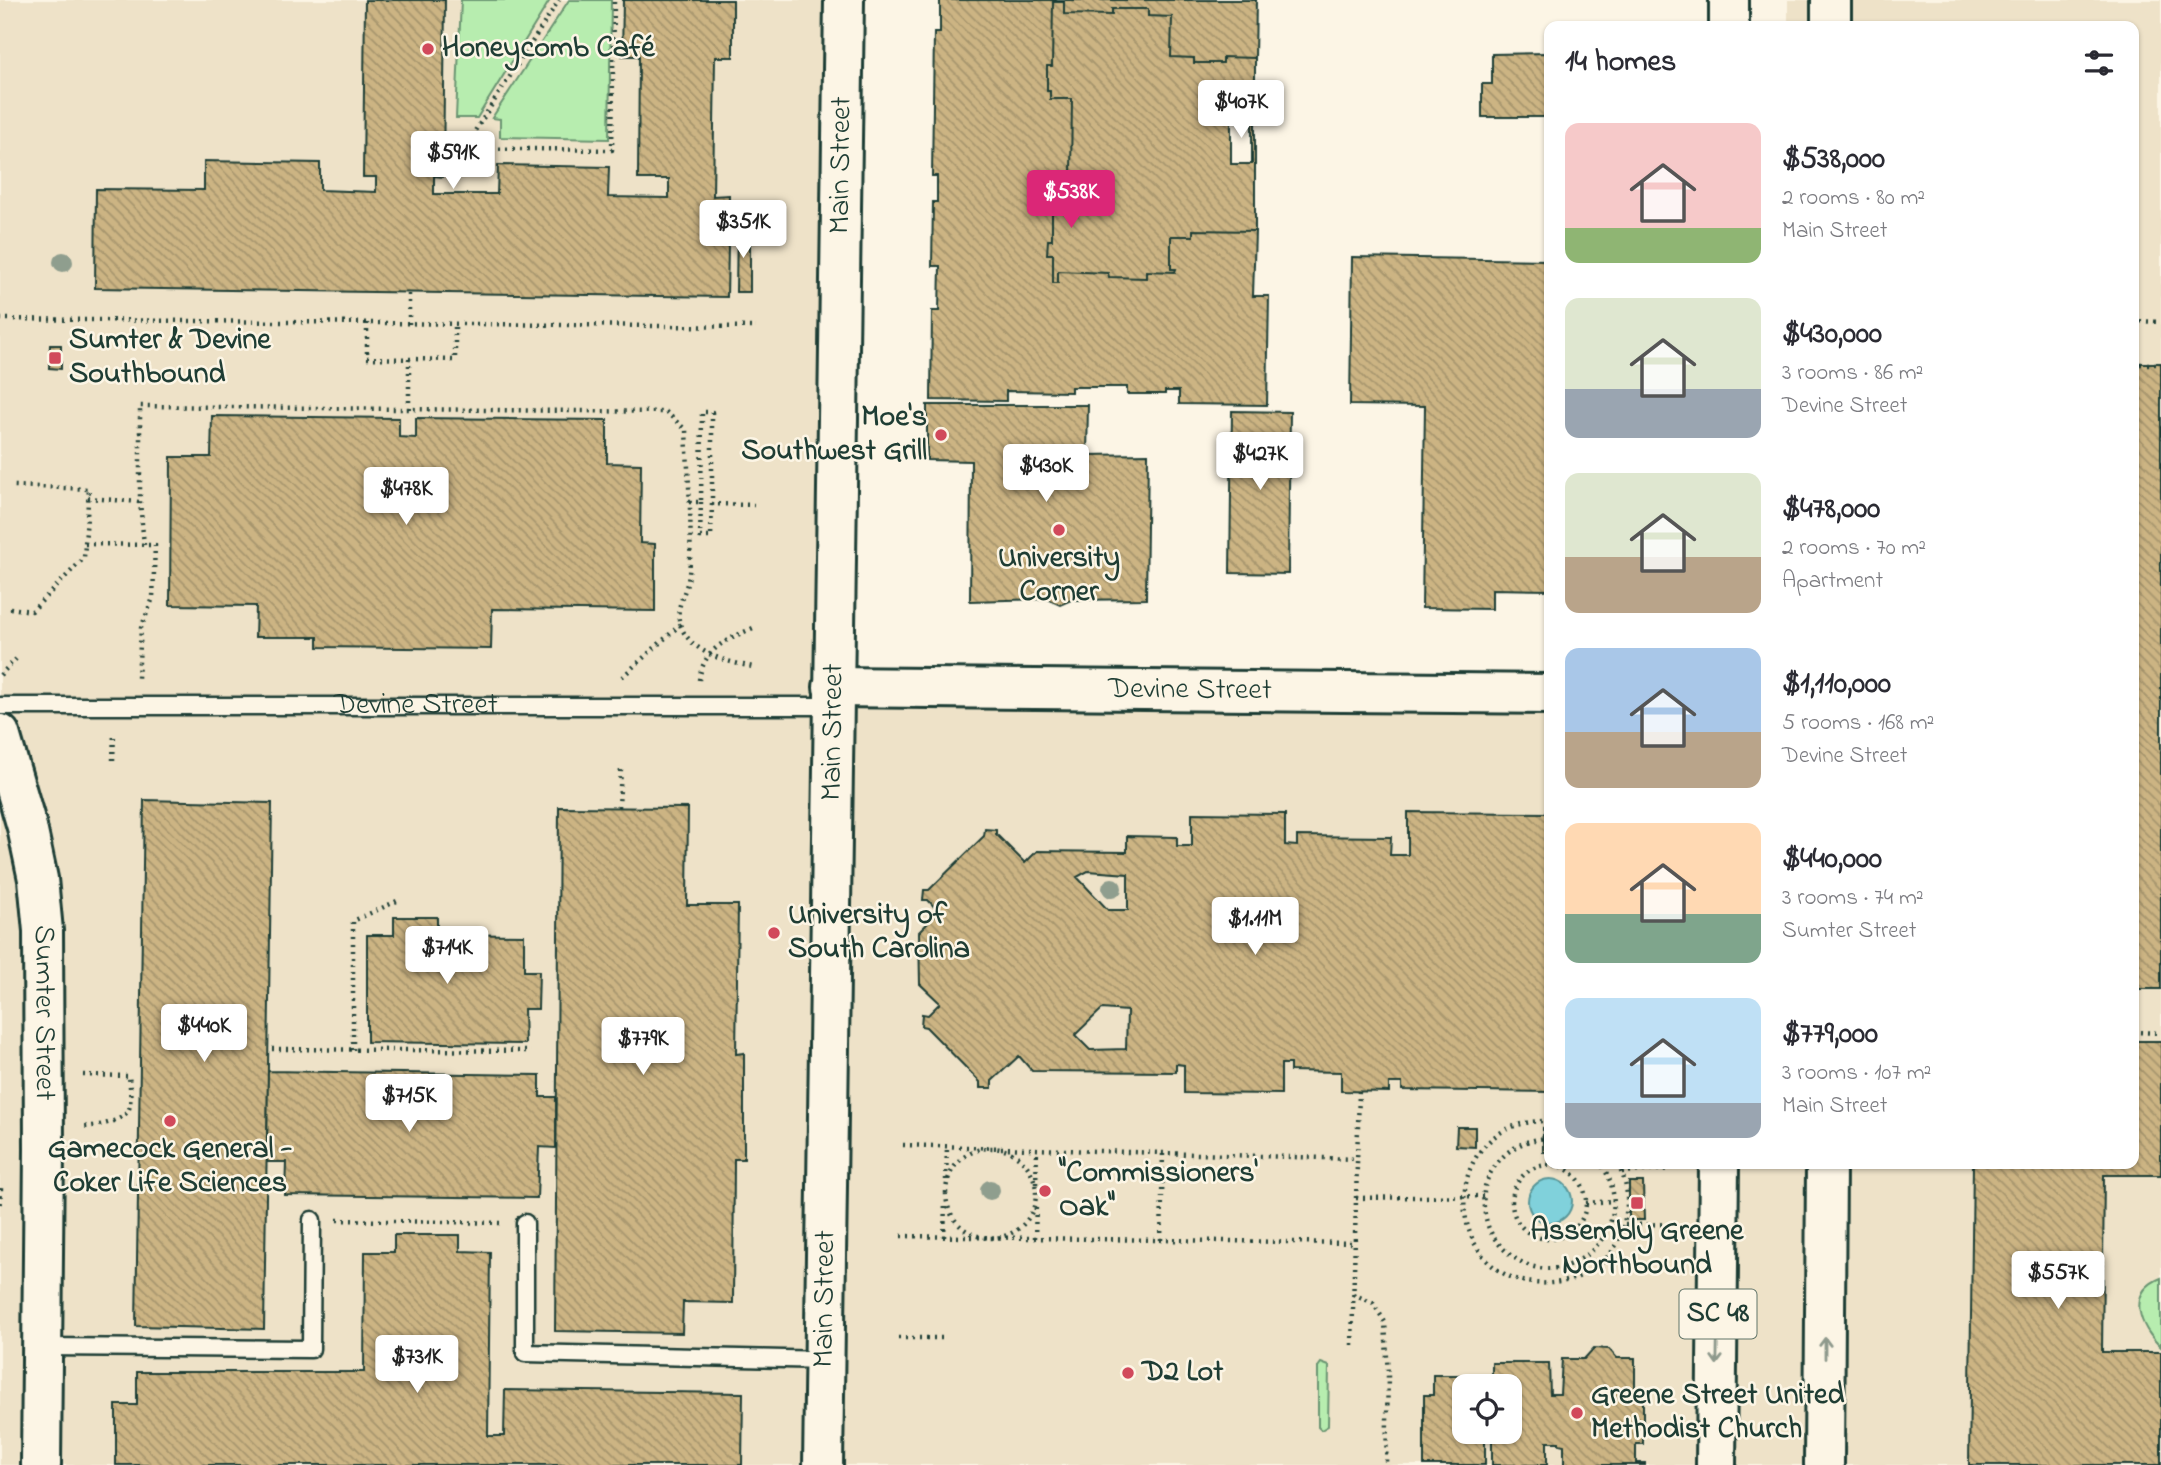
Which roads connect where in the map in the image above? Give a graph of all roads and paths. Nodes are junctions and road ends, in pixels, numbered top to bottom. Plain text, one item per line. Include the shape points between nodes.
1 (559, 0) edge
2 (614, 0) edge
3 (844, 0) edge
4 (1729, 0) edge
5 (1831, 0) edge
6 (1729, 21) edge
7 (1831, 21) edge
8 (443, 148) dead end
9 (464, 148) junction
10 (728, 220) dead end
11 (758, 220) dead end
12 (409, 293) dead end
13 (0, 319) edge
14 (2139, 321) edge
15 (2161, 322) edge
16 (367, 323) junction
17 (409, 324) junction
18 (455, 325) junction
19 (756, 327) dead end
20 (410, 359) junction
21 (2139, 364) edge
22 (2161, 364) edge
23 (409, 409) junction
24 (14, 486) dead end
25 (88, 498) junction
26 (140, 502) junction
27 (689, 502) junction
28 (701, 502) junction
29 (712, 504) junction
30 (754, 505) dead end
31 (85, 544) junction
32 (144, 545) junction
33 (10, 608) dead end
34 (681, 624) junction
35 (753, 628) dead end
36 (709, 653) junction
37 (16, 659) dead end
38 (752, 667) dead end
39 (0, 675) edge
40 (1544, 694) edge
41 (833, 697) junction
42 (0, 706) edge
43 (138, 707) junction
44 (590, 707) junction
45 (700, 707) junction
46 (0, 734) edge
47 (621, 769) dead end
48 (620, 807) dead end
49 (397, 901) dead end
50 (2139, 1032) edge
51 (2161, 1033) edge
52 (272, 1049) dead end
53 (353, 1050) junction
54 (531, 1051) dead end
55 (81, 1075) dead end
56 (1359, 1091) dead end
57 (130, 1097) junction
58 (140, 1097) dead end
59 (1544, 1121) edge
60 (82, 1128) dead end
61 (1544, 1139) edge
62 (903, 1145) dead end
63 (947, 1147) junction
64 (991, 1148) junction
65 (1037, 1149) junction
66 (1163, 1153) junction
67 (1357, 1159) junction
68 (1544, 1166) edge
69 (1565, 1169) edge
70 (1604, 1169) edge
71 (1620, 1169) edge
72 (1671, 1169) dead end
73 (1719, 1169) edge
74 (1826, 1169) edge
75 (1622, 1172) junction
76 (1, 1188) edge
77 (946, 1190) junction
78 (1036, 1195) junction
79 (1483, 1196) junction
80 (1463, 1197) junction
81 (1356, 1198) junction
82 (1615, 1201) junction
83 (1586, 1203) junction
84 (0, 1205) edge
85 (312, 1220) joint
86 (525, 1223) joint
87 (1671, 1224) dead end
88 (1625, 1225) junction
89 (901, 1236) dead end
90 (944, 1237) junction
91 (990, 1238) junction
92 (1035, 1238) junction
93 (1161, 1240) junction
94 (1354, 1242) junction
95 (1353, 1294) junction
96 (898, 1338) dead end
97 (945, 1338) dead end
98 (1352, 1345) dead end
99 (43, 1347) junction
100 (825, 1360) junction
101 (41, 1465) edge
102 (823, 1465) edge
103 (1386, 1465) edge
104 (1716, 1465) edge
105 (1824, 1465) edge

1 - 9 path
2 - 9 path via 611,150
3 - 41 street, Main Street
4 - 6 street
5 - 7 street
8 - 9 path
10 - 11 path
12 - 17 path
13 - 16 path
14 - 15 path
16 - 17 path
16 - 20 path via 367,358
17 - 18 path
18 - 19 path
18 - 20 path via 455,360
20 - 23 path
21 - 22 path
23 - 26 path via 140,406
23 - 27 path via 666,412 686,430
24 - 25 path via 89,489
25 - 26 path
25 - 31 path
26 - 32 path
27 - 28 path
27 - 34 path via 689,578 679,604
28 - 29 path via 700,537 711,537
28 - 29 path via 702,412 712,412
29 - 30 path
31 - 32 path
31 - 33 path via 84,558 32,611
32 - 43 path via 155,545 153,598 138,646
34 - 36 path via 693,642
34 - 44 path
35 - 36 path
36 - 38 path
36 - 45 path via 699,677
37 - 39 path
40 - 41 street, Devine Street
41 - 45 lane, Devine Street
41 - 100 street, Main Street
42 - 43 lane, Devine Street
43 - 44 lane, Devine Street
44 - 45 lane, Devine Street
46 - 99 street, Sumter Street via 27,827 43,931
47 - 48 path
49 - 53 path via 353,921
50 - 51 path
52 - 53 path
53 - 54 path
55 - 57 path via 129,1076
56 - 67 path
57 - 58 path
57 - 60 path via 131,1107 125,1115
59 - 80 path via 1506,1129 1484,1146 1469,1170
61 - 79 path via 1509,1150 1487,1179
62 - 63 path
63 - 64 path
63 - 77 path
64 - 65 path
64 - 77 path via 977,1150 955,1165
64 - 78 path via 1018,1157 1034,1180
65 - 66 path
65 - 78 path
66 - 67 path
66 - 93 path
67 - 81 path
68 - 83 path via 1530,1171 1514,1190 1514,1214 1521,1226 1542,1238 1566,1235 1583,1218
69 - 83 path via 1581,1184
70 - 82 path
71 - 75 path
72 - 75 path
73 -> 104 street, SC 48
105 -> 74 street
75 - 88 path via 1628,1198
76 - 84 path
77 - 90 path
77 - 91 path via 953,1218 963,1228
78 - 91 path via 1033,1208 1016,1230
78 - 92 path
79 - 80 path
79 - 82 path via 1489,1230 1498,1244 1523,1263 1547,1268 1578,1261 1598,1246 1610,1225
80 - 81 path
80 - 88 path via 1465,1223 1477,1247 1495,1267 1518,1280 1545,1284 1571,1280 1595,1268 1613,1249
81 - 94 path
82 - 83 path
85 - 86 path
85 - 99 lane via 311,1349
86 - 100 lane via 525,1353
87 - 88 path
89 - 90 path
90 - 91 path
91 - 92 path
92 - 93 path
93 - 94 path
94 - 95 path
95 - 98 path
95 - 103 path via 1373,1303 1385,1322
96 - 97 path
99 - 101 street, Sumter Street
100 - 102 street, Main Street

